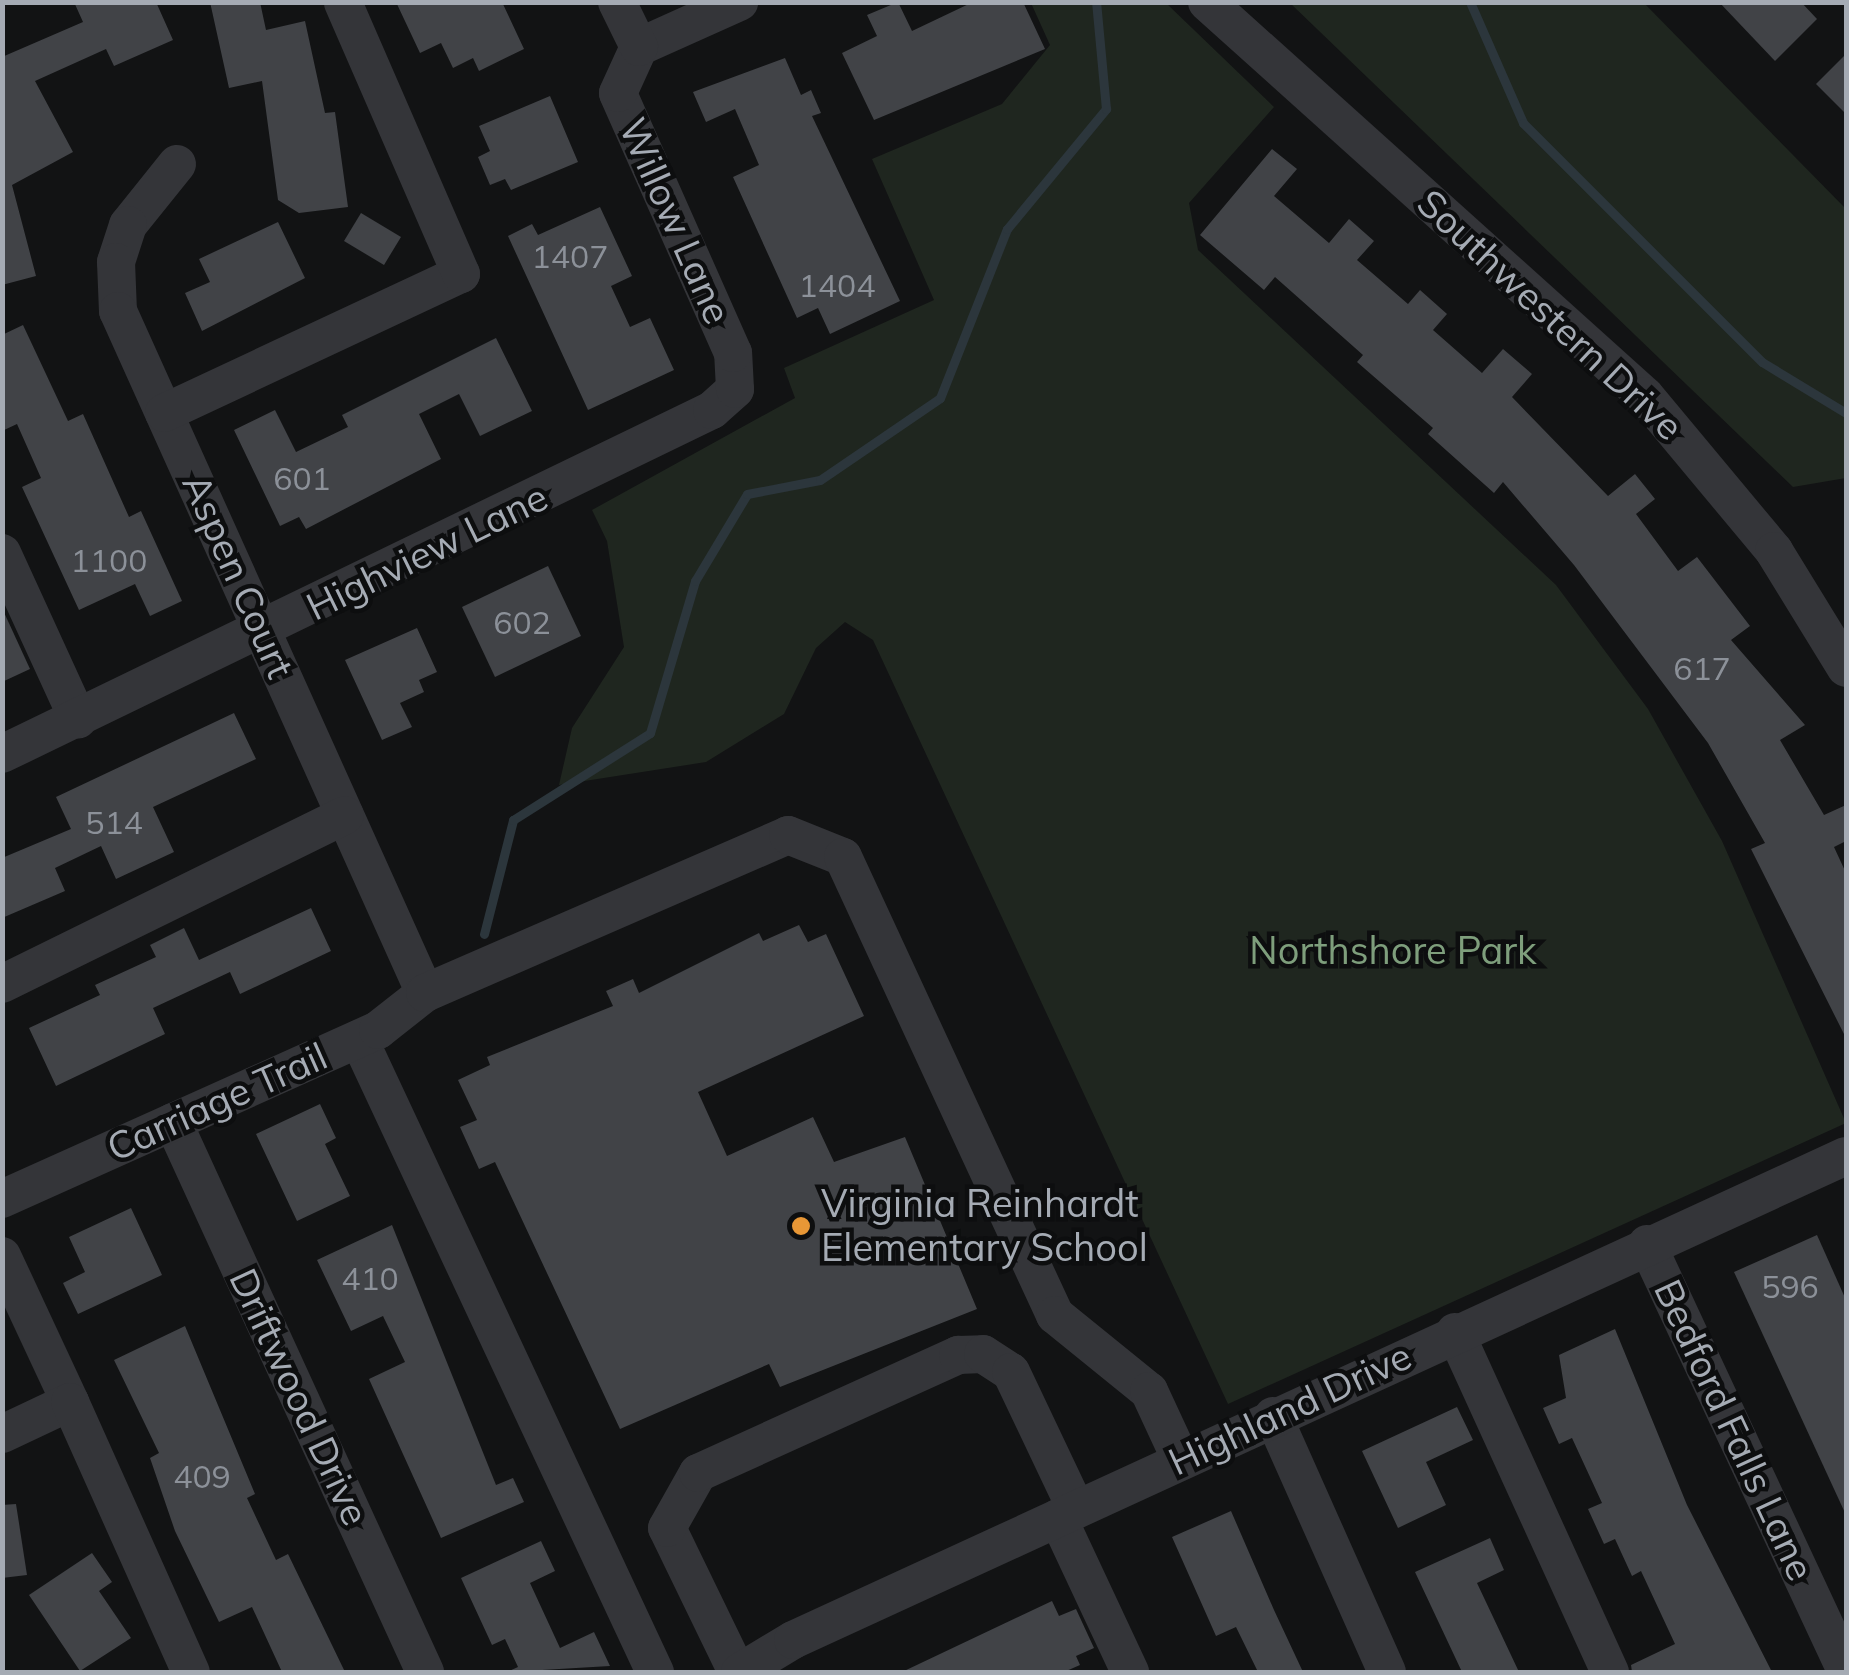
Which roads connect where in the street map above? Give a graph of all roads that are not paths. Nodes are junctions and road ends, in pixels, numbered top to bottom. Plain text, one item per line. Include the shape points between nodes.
1 (343, 2) edge
2 (617, 2) edge
3 (739, 2) edge
4 (1207, 2) edge
5 (639, 47) junction
6 (176, 164) dead end
7 (735, 389) joint
8 (164, 412) junction
9 (2, 552) edge
10 (264, 633) junction
11 (1846, 668) edge
12 (78, 719) junction
13 (2, 754) edge
14 (345, 814) junction
15 (2, 984) edge
16 (425, 993) junction
17 (358, 1039) junction
18 (173, 1122) junction
19 (1845, 1161) edge
20 (2, 1199) edge
21 (1647, 1244) junction
22 (2, 1256) edge
23 (1455, 1332) junction
24 (70, 1402) junction
25 (1274, 1416) junction
26 (2, 1434) edge
27 (1180, 1460) junction
28 (1067, 1513) junction
29 (1846, 1671) edge
30 (191, 1672) edge
31 (425, 1672) edge
32 (655, 1672) edge
33 (738, 1672) edge
34 (1130, 1672) edge
35 (1387, 1672) edge
36 (1610, 1672) edge

1 - 8 street via 461,274
2 - 5 street
3 - 5 street
4 - 11 street, Southwestern Drive via 1646,396 1774,551
5 - 7 street, Willow Lane via 618,93 733,353
6 - 8 street, Aspen Court via 128,225 116,262 118,312
7 - 10 street, Highview Lane via 712,410
8 - 10 street, Aspen Court
9 - 12 street
10 - 12 street, Highview Lane
10 - 14 street, Aspen Court
12 - 13 street, Highview Lane
14 - 15 street
14 - 16 street, Aspen Court
16 - 17 street, Carriage Trail
16 - 27 street, Carriage Trail via 788,835 843,858 1056,1315 1149,1390
17 - 18 street, Carriage Trail
17 - 32 street
18 - 20 street, Carriage Trail
18 - 31 street, Driftwood Drive
19 - 21 street, Highland Drive
21 - 23 street, Highland Drive
21 - 29 street, Bedford Falls Lane
22 - 24 street
23 - 25 street, Highland Drive
23 - 36 street
24 - 26 street
24 - 30 street
25 - 27 street, Highland Drive
25 - 35 street
27 - 28 street, Highland Drive
28 - 33 street, Highland Drive
28 - 33 street via 1011,1372 983,1354 958,1355 698,1473 668,1528
28 - 34 street

